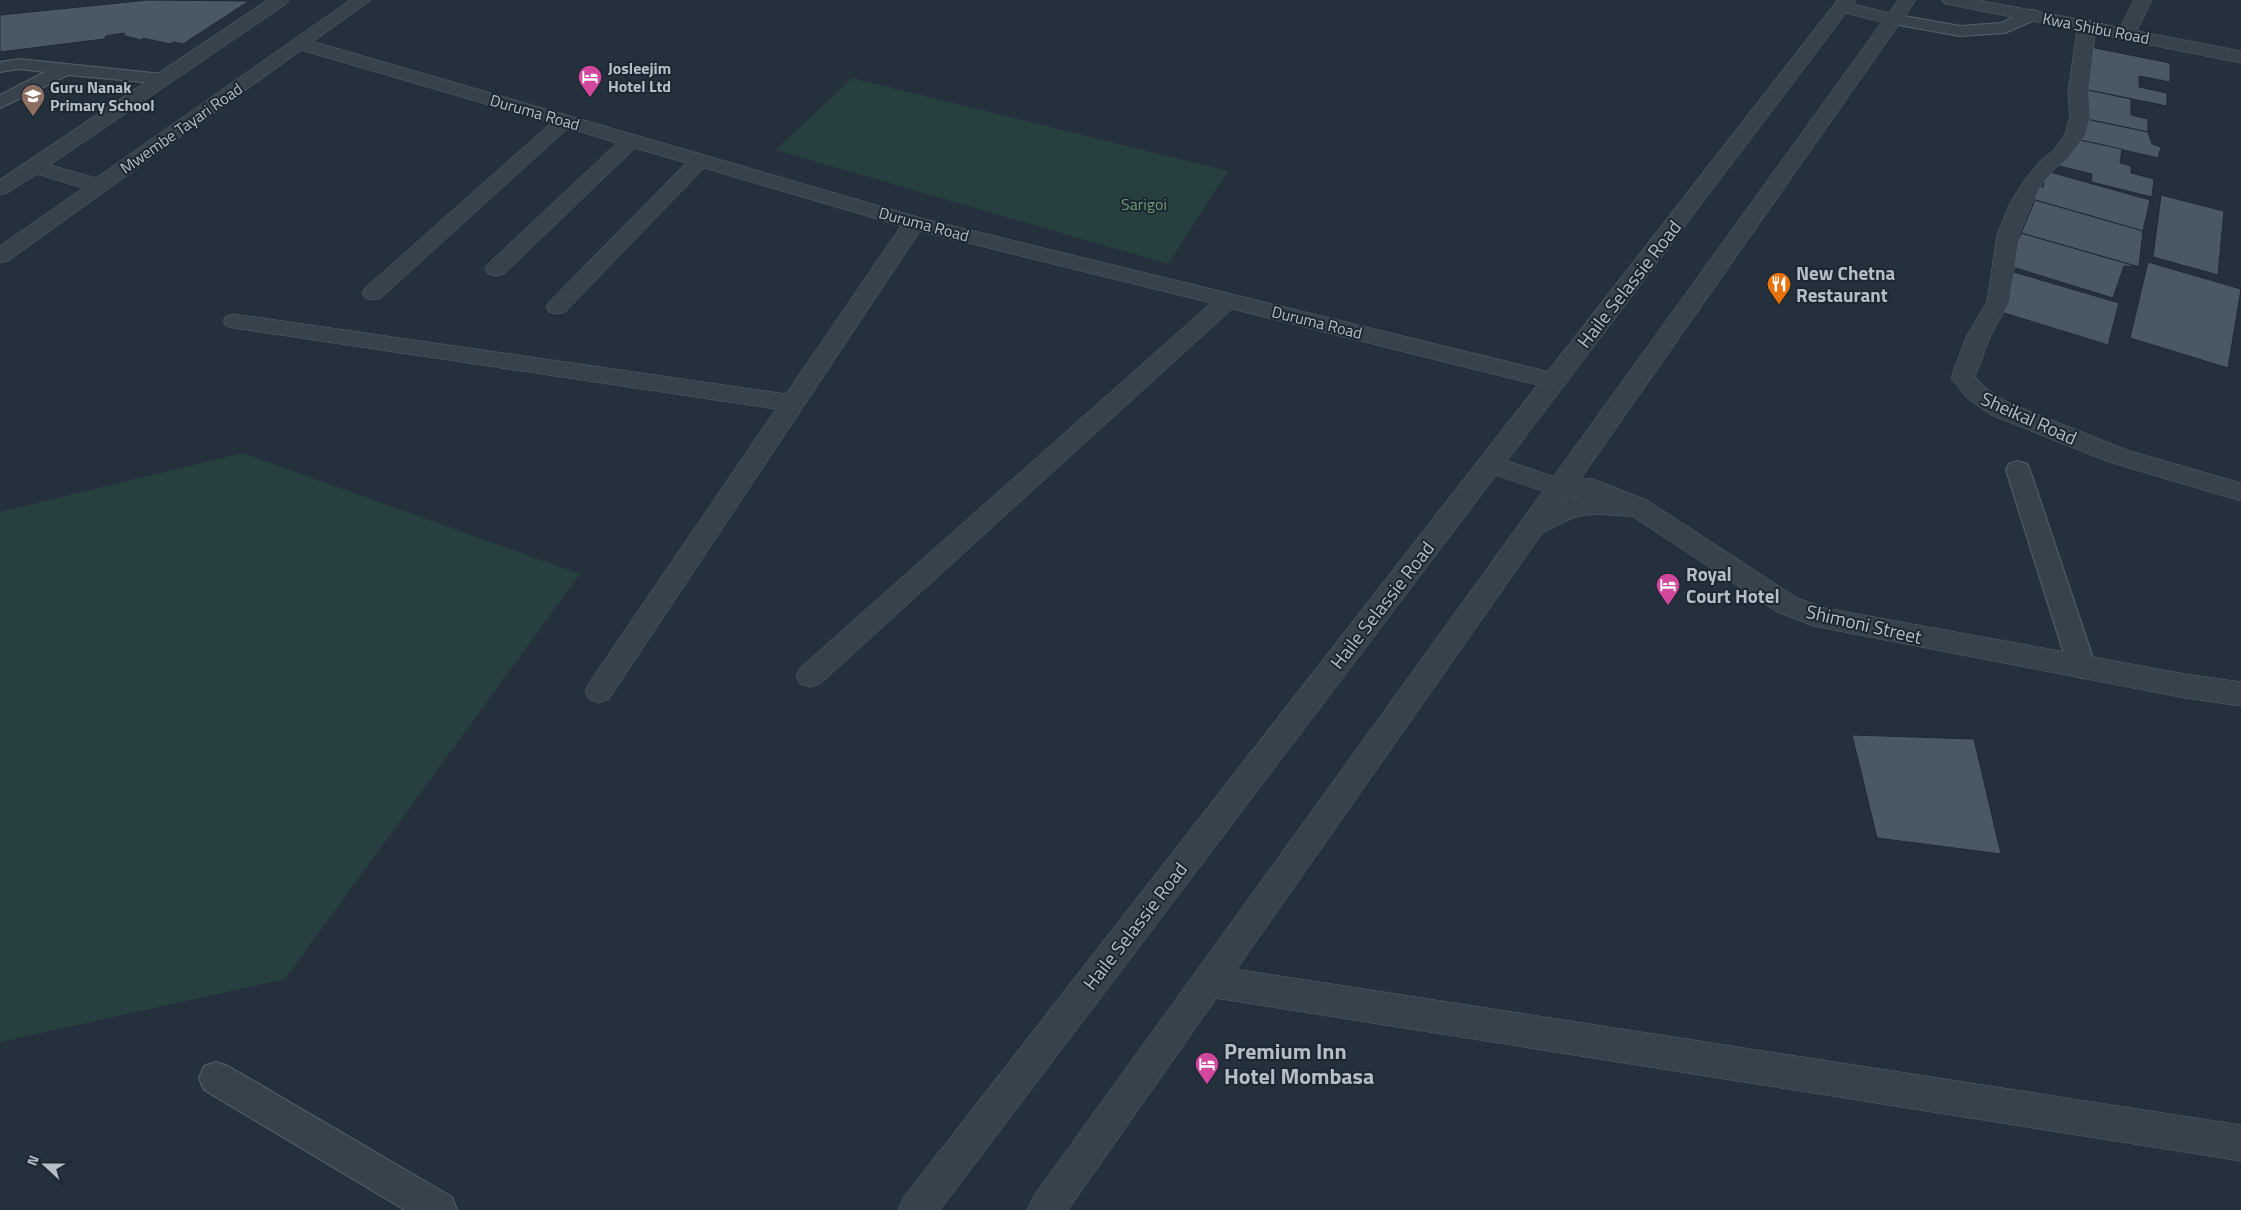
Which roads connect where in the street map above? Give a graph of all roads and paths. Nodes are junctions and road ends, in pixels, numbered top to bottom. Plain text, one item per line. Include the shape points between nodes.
1 (280, 0) edge
2 (362, 0) edge
3 (1951, 0) edge
4 (2143, 0) edge
5 (1845, 4) edge
6 (1900, 10) edge
7 (2031, 15) junction
8 (2088, 25) junction
9 (2127, 33) junction
10 (300, 44) junction
11 (2241, 56) edge
12 (0, 67) edge
13 (65, 69) junction
14 (163, 79) junction
15 (0, 102) edge
16 (565, 121) junction
17 (632, 140) junction
18 (700, 160) junction
19 (33, 166) junction
20 (100, 186) junction
21 (0, 189) edge
22 (914, 223) junction
23 (0, 256) edge
24 (496, 269) dead end
25 (373, 293) dead end
26 (1228, 300) junction
27 (557, 307) dead end
28 (234, 321) dead end
29 (1554, 381) junction
30 (791, 403) junction
31 (1490, 464) junction
32 (2018, 470) dead end
33 (1560, 488) junction
34 (2241, 492) edge
35 (1638, 507) junction
36 (1532, 528) junction
37 (2082, 666) junction
38 (810, 676) dead end
39 (599, 691) dead end
40 (2241, 694) edge
41 (1209, 981) junction
42 (216, 1078) dead end
43 (2241, 1143) edge
44 (439, 1210) edge
45 (917, 1210) edge
46 (1046, 1210) edge

1 - 14 street
2 - 10 street, Mwembe Tayari Road
3 - 7 street, Kwa Shibu Road
4 - 9 street
5 - 6 street
5 - 29 street, Haile Selassie Road
6 - 7 lane via 1960,31 2005,28
6 - 33 street
7 - 8 street, Kwa Shibu Road
8 - 9 street, Kwa Shibu Road
8 - 34 street, Sheikal Road via 2078,93 2080,116 2076,135 2033,182 2021,203 2008,235 1998,302 1978,337 1963,378 1974,393 2000,409 2118,456
9 - 11 street, Kwa Shibu Road
10 - 16 street, Duruma Road
10 - 20 street, Mwembe Tayari Road
12 - 13 lane via 19,64
13 - 14 lane
13 - 15 lane
14 - 19 street
16 - 17 street, Duruma Road
16 - 25 street
17 - 18 street, Duruma Road
17 - 24 street
18 - 22 street, Duruma Road
18 - 27 street
19 - 20 street
19 - 21 street
20 - 23 street, Mwembe Tayari Road
22 - 26 street, Duruma Road
22 - 30 street
26 - 29 street, Duruma Road
26 - 38 street
28 - 30 street
29 - 31 street, Haile Selassie Road
30 - 39 street
31 - 33 street, Shimoni Street
31 - 45 street, Haile Selassie Road
32 - 37 lane
33 - 35 street, Shimoni Street via 1593,488
33 - 36 street
35 - 36 street via 1604,505 1572,508
35 - 37 street, Shimoni Street via 1787,605 1840,621
36 - 41 street
37 - 40 street, Shimoni Street
41 - 43 street
41 - 46 street
42 - 44 lane

